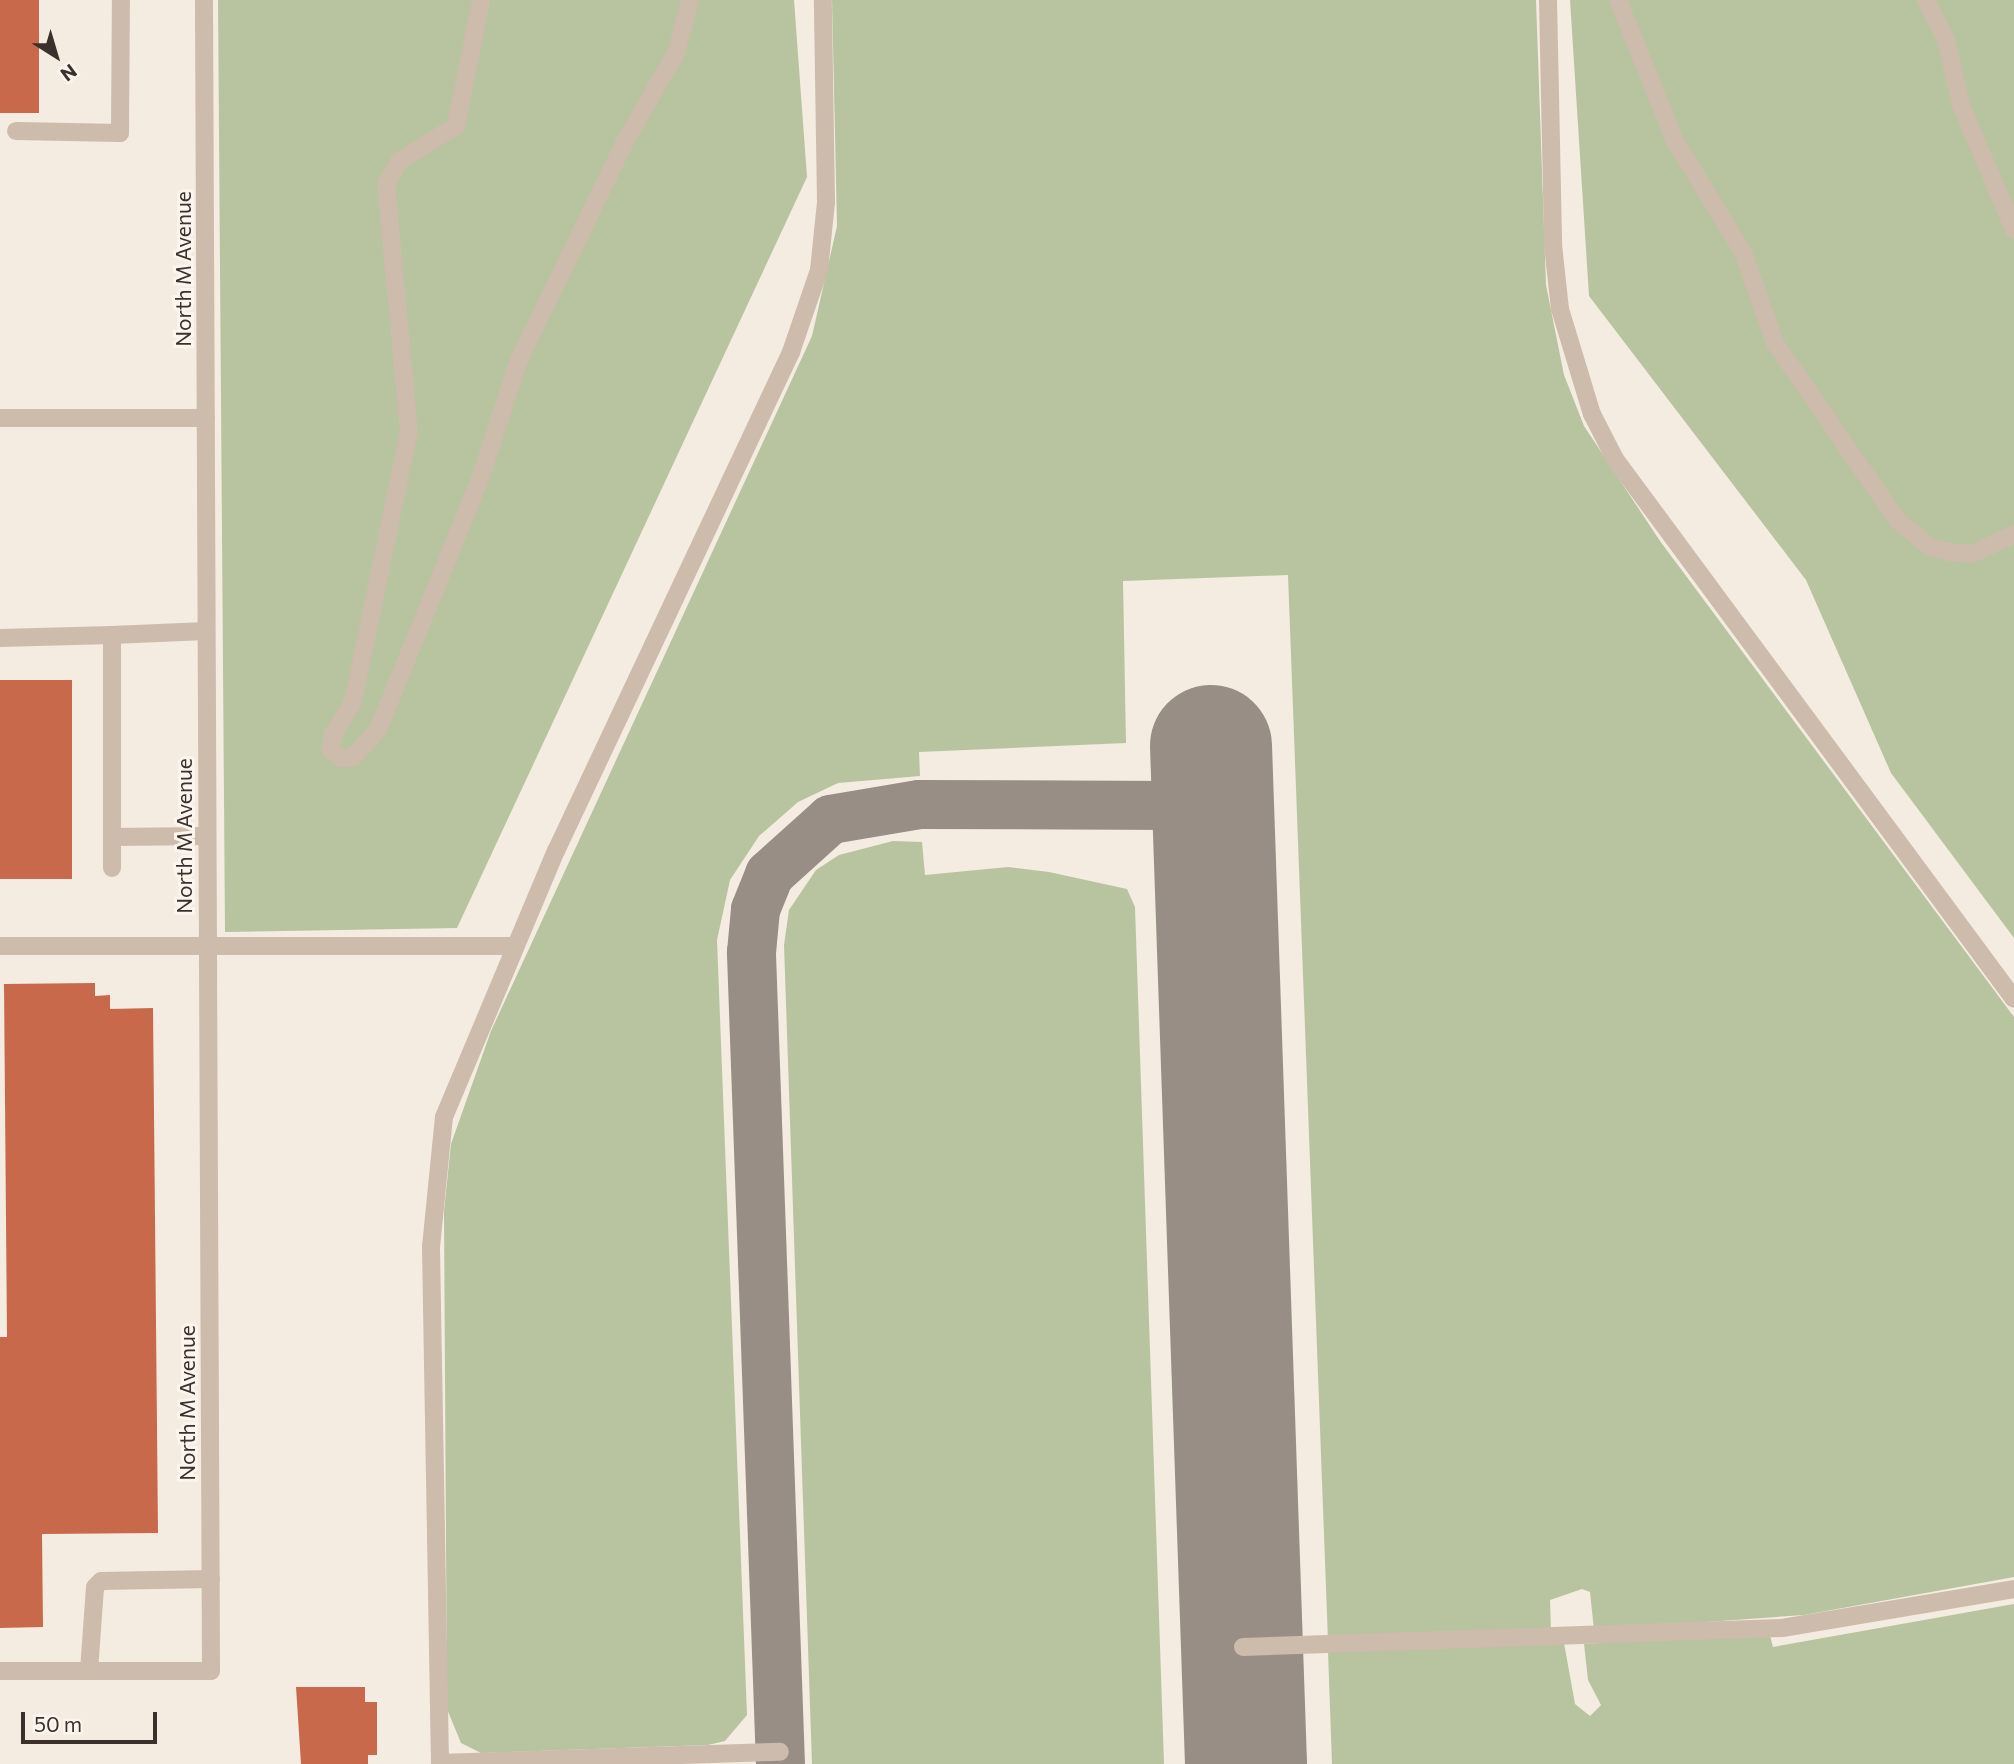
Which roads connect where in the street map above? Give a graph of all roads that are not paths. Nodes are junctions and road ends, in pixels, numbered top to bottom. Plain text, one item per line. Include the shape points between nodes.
1 (121, 0) edge
2 (204, 0) edge
3 (481, 0) edge
4 (690, 0) edge
5 (823, 0) edge
6 (1548, 0) edge
7 (1618, 0) edge
8 (1926, 0) edge
9 (16, 131) dead end
10 (2014, 230) edge
11 (0, 418) edge
12 (206, 418) junction
13 (2014, 534) edge
14 (206, 632) junction
15 (112, 635) junction
16 (0, 638) edge
17 (207, 836) junction
18 (112, 837) junction
19 (112, 868) dead end
20 (0, 946) edge
21 (207, 946) junction
22 (514, 946) junction
23 (2014, 999) edge
24 (211, 1579) junction
25 (2014, 1589) edge
26 (1243, 1647) dead end
27 (0, 1671) edge
28 (89, 1671) junction
29 (780, 1752) dead end
30 (440, 1763) edge

1 - 9 street via 120,133
2 - 12 street, North M Avenue
3 - 4 street via 456,126 399,161 386,184 409,431 354,702 333,734 331,750 341,758 358,754 378,730 481,476 519,360 628,136 676,53
5 - 22 street via 826,202 819,271 791,352
6 - 23 street via 1553,245 1560,309 1592,414 1615,459
7 - 13 street via 1675,141 1743,252 1775,343 1897,520 1930,547 1949,552 1972,554
8 - 10 street via 1946,40 1961,105
11 - 12 street
12 - 14 street, North M Avenue
14 - 15 street
14 - 17 street, North M Avenue
15 - 16 street
15 - 18 street
17 - 18 street
17 - 21 street, North M Avenue
18 - 19 street
20 - 21 street
21 - 22 street
21 - 24 street, North M Avenue
22 - 30 street via 444,1117 435,1173
24 - 28 street via 101,1581 95,1587
24 - 28 street, North M Avenue via 212,1671
25 - 26 street via 1782,1628
27 - 28 street
29 - 30 street

